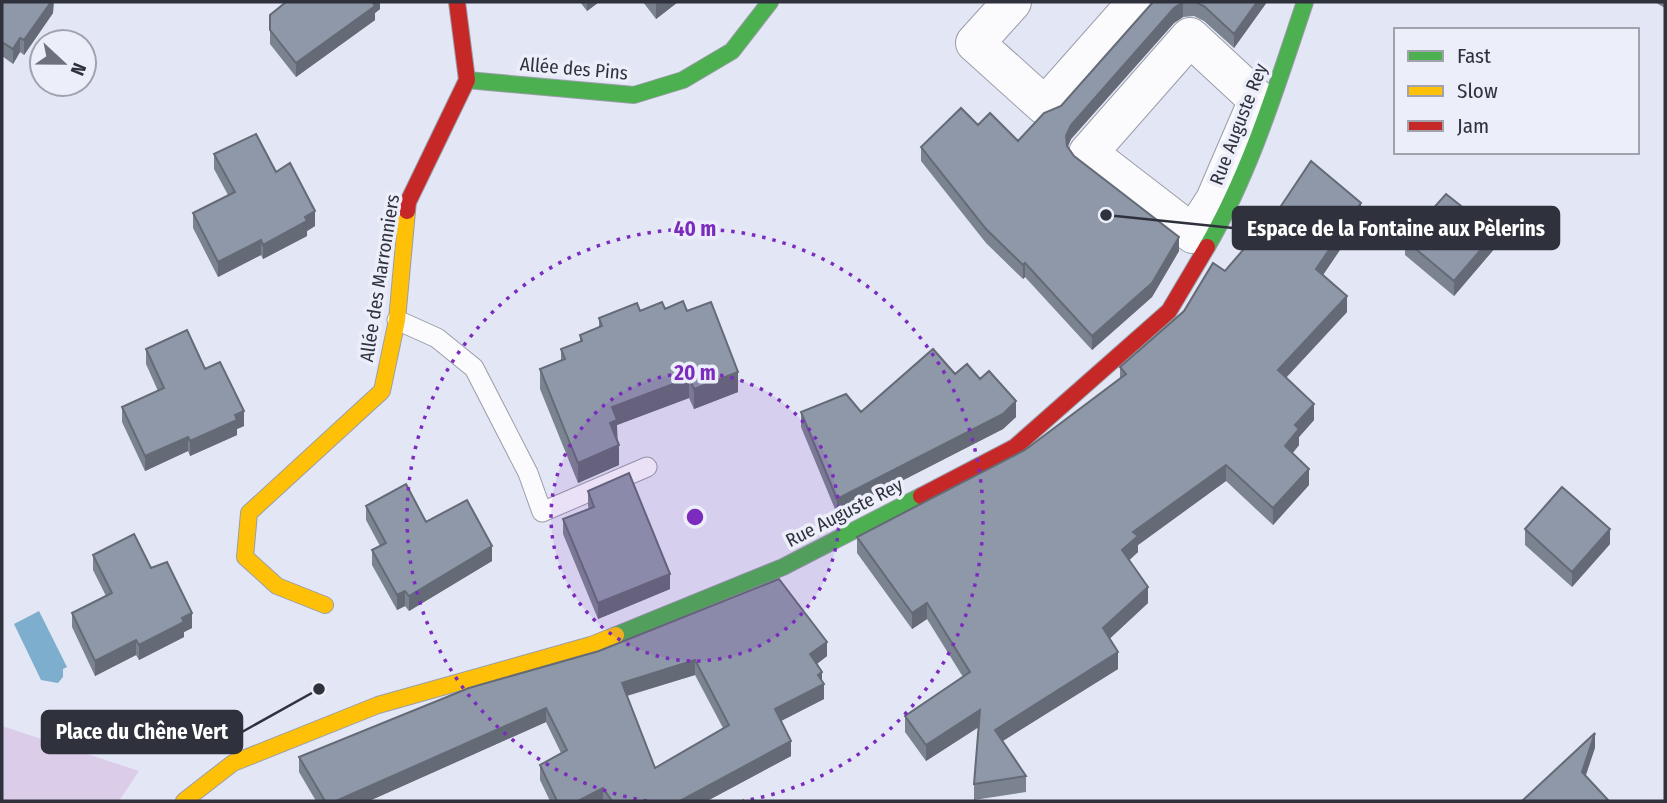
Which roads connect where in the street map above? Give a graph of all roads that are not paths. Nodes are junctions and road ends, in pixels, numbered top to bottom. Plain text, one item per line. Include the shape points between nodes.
1 (457, 2) edge
2 (770, 2) edge
3 (1012, 2) edge
4 (1137, 2) edge
5 (1306, 2) edge
6 (1190, 37) joint
7 (467, 80) junction
8 (397, 320) junction
9 (647, 467) dead end
10 (325, 605) dead end
11 (184, 801) edge

1 - 7 street
2 - 7 street, Allée des Pins via 732,51 683,80 634,95
3 - 4 street via 975,43 1045,106
5 - 11 street, Rue Auguste Rey via 1226,214 1169,311 1015,447 783,567 591,645 378,705 233,763
6 - 6 street via 1088,153 1193,234 1215,200 1258,100
7 - 8 street, Allée des Marronniers via 408,202
8 - 9 lane via 437,338 474,368 528,473 542,512
8 - 10 street, Allée des Marronniers via 382,391 249,513 245,557 277,586

